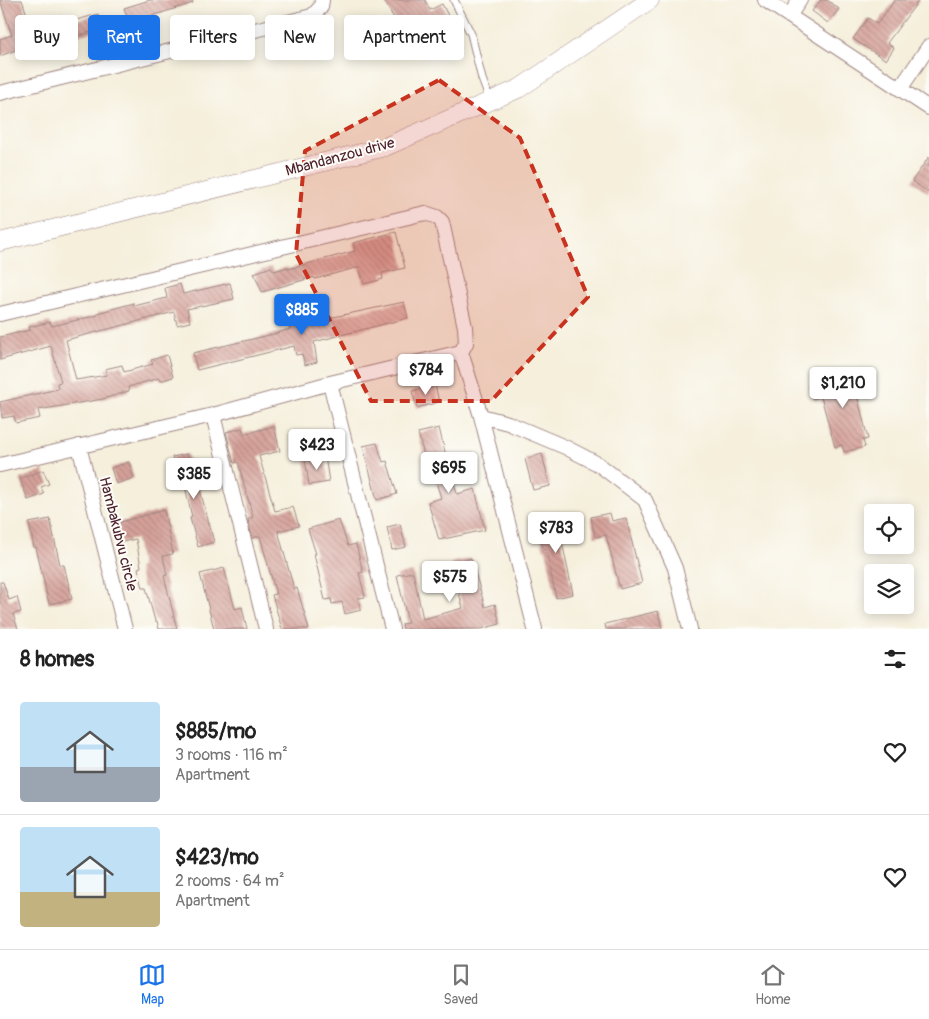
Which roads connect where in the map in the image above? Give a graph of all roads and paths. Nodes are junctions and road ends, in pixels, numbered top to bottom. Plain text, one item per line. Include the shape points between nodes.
1 (322, 0) edge
2 (454, 0) edge
3 (650, 0) edge
4 (765, 0) edge
5 (800, 0) edge
6 (789, 16) junction
7 (929, 46) edge
8 (900, 89) junction
9 (0, 93) edge
10 (490, 101) junction
11 (929, 108) edge
12 (0, 242) edge
13 (0, 314) edge
14 (461, 352) junction
15 (330, 383) junction
16 (213, 416) junction
17 (481, 416) junction
18 (79, 446) junction
19 (0, 465) edge
20 (124, 629) edge
21 (266, 629) edge
22 (392, 629) edge
23 (535, 629) edge
24 (690, 629) edge

1 - 9 street via 321,7 312,16
2 - 10 lane via 471,34
3 - 10 street, Mbandanzou drive via 520,88
4 - 6 street
5 - 6 street
6 - 8 street
7 - 8 street
8 - 11 street
10 - 12 street, Mbandanzou drive via 385,147
13 - 14 street via 425,213 442,222 466,332 466,343
14 - 15 street
14 - 17 street
15 - 16 street
15 - 22 street
16 - 18 street
16 - 21 street
17 - 23 street
17 - 24 street via 508,423 565,447 598,464 645,500 675,568
18 - 19 street
18 - 20 street, Hambakubvu circle

